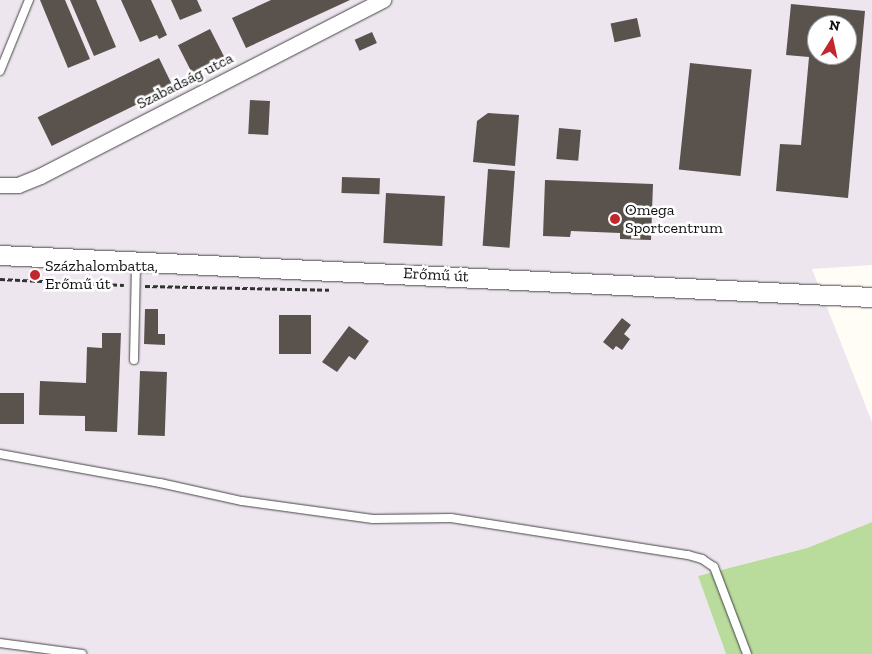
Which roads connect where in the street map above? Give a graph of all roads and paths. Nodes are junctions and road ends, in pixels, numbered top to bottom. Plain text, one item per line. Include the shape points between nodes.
1 (29, 0) edge
2 (383, 0) edge
3 (0, 71) edge
4 (0, 185) edge
5 (0, 255) edge
6 (136, 261) junction
7 (872, 297) edge
8 (134, 360) dead end
9 (0, 454) edge
10 (0, 643) edge
11 (82, 654) edge
12 (747, 654) edge

1 - 3 lane
2 - 4 street, Szabadság utca via 40,176 18,184
5 - 6 street, Erőmű út
6 - 7 street, Erőmű út
6 - 8 lane
9 - 12 lane via 251,503 372,519 451,518 688,555 714,567
10 - 11 lane

